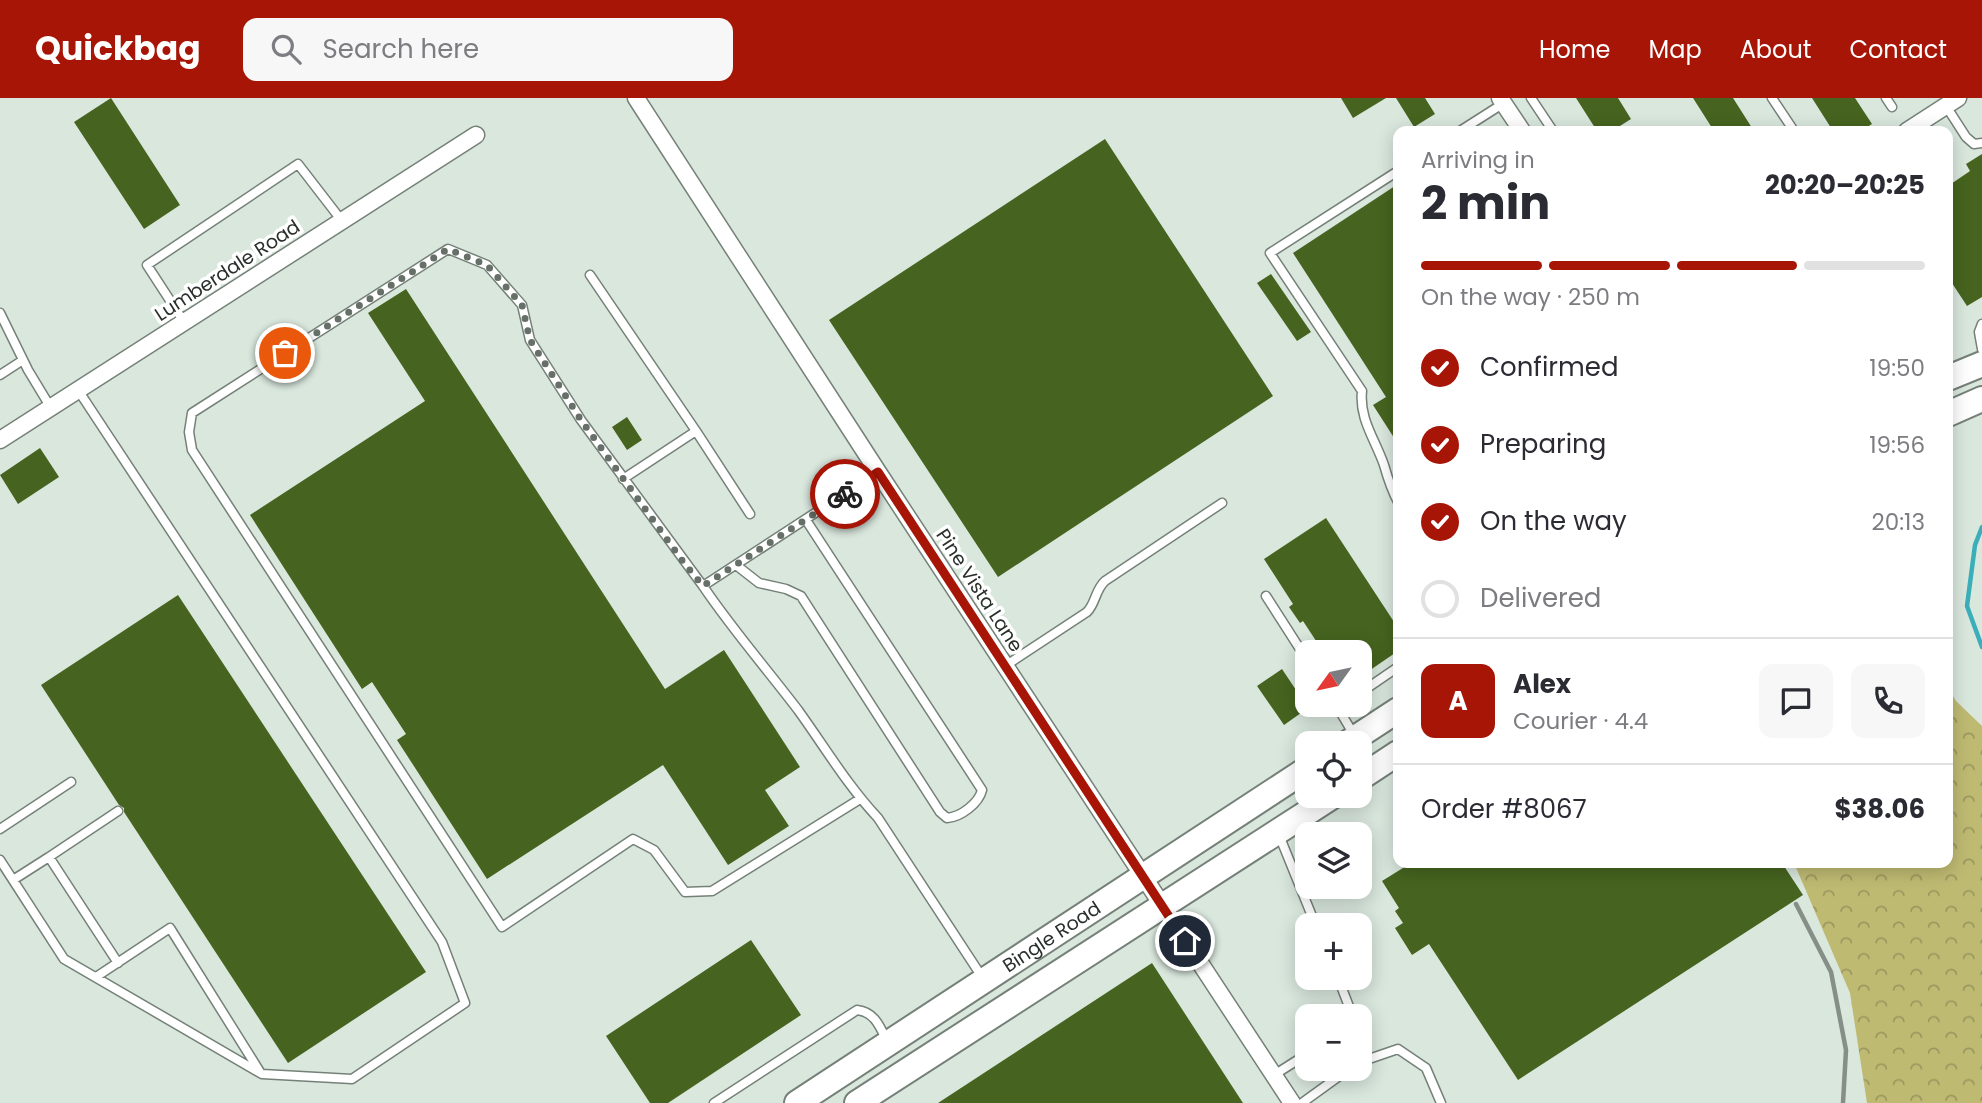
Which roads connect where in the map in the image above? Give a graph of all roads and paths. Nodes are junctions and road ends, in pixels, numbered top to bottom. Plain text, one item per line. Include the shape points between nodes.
1 (636, 98) edge
2 (1531, 98) edge
3 (1772, 98) edge
4 (1886, 98) edge
5 (1502, 101) edge
6 (1952, 102) edge
7 (1892, 107) dead end
8 (1468, 126) edge
9 (1519, 126) edge
10 (1550, 126) edge
11 (1791, 126) edge
12 (1915, 126) edge
13 (476, 135) dead end
14 (1982, 143) edge
15 (1393, 174) edge
16 (342, 221) junction
17 (590, 275) dead end
18 (0, 313) edge
19 (184, 322) junction
20 (1982, 324) edge
21 (1982, 349) edge
22 (23, 360) junction
23 (1982, 364) edge
24 (0, 375) edge
25 (1953, 376) edge
26 (78, 390) junction
27 (1982, 399) edge
28 (51, 408) junction
29 (1953, 412) edge
30 (696, 431) junction
31 (0, 440) edge
32 (878, 472) junction
33 (623, 479) junction
34 (1393, 493) edge
35 (1222, 503) dead end
36 (750, 514) dead end
37 (806, 520) junction
38 (736, 565) junction
39 (703, 586) junction
40 (1266, 596) dead end
41 (1295, 641) edge
42 (1005, 666) junction
43 (1393, 670) edge
44 (1372, 685) edge
45 (1393, 712) edge
46 (1366, 731) edge
47 (1393, 756) edge
48 (1372, 770) edge
49 (1295, 777) edge
50 (71, 782) dead end
51 (860, 799) junction
52 (1315, 808) edge
53 (118, 811) dead end
54 (0, 829) edge
55 (1278, 832) junction
56 (49, 857) junction
57 (0, 860) edge
58 (1142, 877) junction
59 (13, 880) junction
60 (1163, 908) junction
61 (1311, 913) edge
62 (118, 963) junction
63 (96, 978) junction
64 (984, 981) junction
65 (888, 1044) junction
66 (1372, 1058) edge
67 (1295, 1062) edge
68 (906, 1071) junction
69 (262, 1074) junction
70 (1274, 1075) junction
71 (1332, 1081) edge
72 (714, 1103) edge
73 (797, 1103) edge
74 (857, 1103) edge
75 (1292, 1103) edge
76 (1302, 1103) edge
77 (1441, 1103) edge

1 - 32 street, Pine Vista Lane
2 - 10 lane
3 - 11 lane
4 - 7 lane
5 - 8 lane
5 - 9 street
6 - 12 street
6 - 14 lane via 1966,137 1974,144
13 - 16 street, Lumberdale Road
15 - 34 lane via 1270,253 1362,391 1363,417
16 - 19 street, Lumberdale Road
16 - 19 lane via 298,164 147,265
17 - 30 lane
18 - 22 lane
19 - 26 street, Lumberdale Road
20 - 21 lane
22 - 24 lane
22 - 28 lane
23 - 25 main road
26 - 28 street, Lumberdale Road
26 - 69 lane via 442,942 465,1003 352,1079
27 - 29 main road
28 - 31 street, Lumberdale Road
30 - 33 lane
30 - 36 lane
32 - 37 lane
32 - 42 street, Pine Vista Lane
33 - 39 lane
33 - 51 lane via 530,340 522,305 487,265 448,249 192,412 189,432 192,450 502,927 633,839 654,850 684,892 712,891
35 - 42 lane via 1105,581 1087,611
37 - 38 lane
37 - 38 lane via 982,790 966,810 952,818 940,812 801,596 759,583
38 - 39 lane
39 - 51 lane
40 - 41 lane
42 - 58 street, Pine Vista Lane
43 - 44 lane
45 - 46 main road
47 - 48 main road
49 - 58 main road, Bingle Road
50 - 54 lane
51 - 64 lane via 878,818
52 - 55 main road, Bingle Road
53 - 56 lane
55 - 60 main road, Bingle Road
55 - 61 lane
56 - 59 lane
56 - 62 lane
57 - 59 lane
58 - 60 street, Pine Vista Lane
58 - 64 main road, Bingle Road
59 - 63 lane via 64,959
60 - 68 main road, Bingle Road
60 - 70 street, Pine Vista Lane
62 - 63 lane
62 - 69 lane via 170,928
63 - 69 lane
64 - 65 main road, Bingle Road
65 - 68 main road
65 - 72 lane via 874,1016 857,1010
65 - 73 main road, Bingle Road
66 - 77 lane via 1398,1049 1426,1068
67 - 70 lane
68 - 74 main road, Bingle Road
70 - 75 street, Pine Vista Lane
71 - 76 lane

